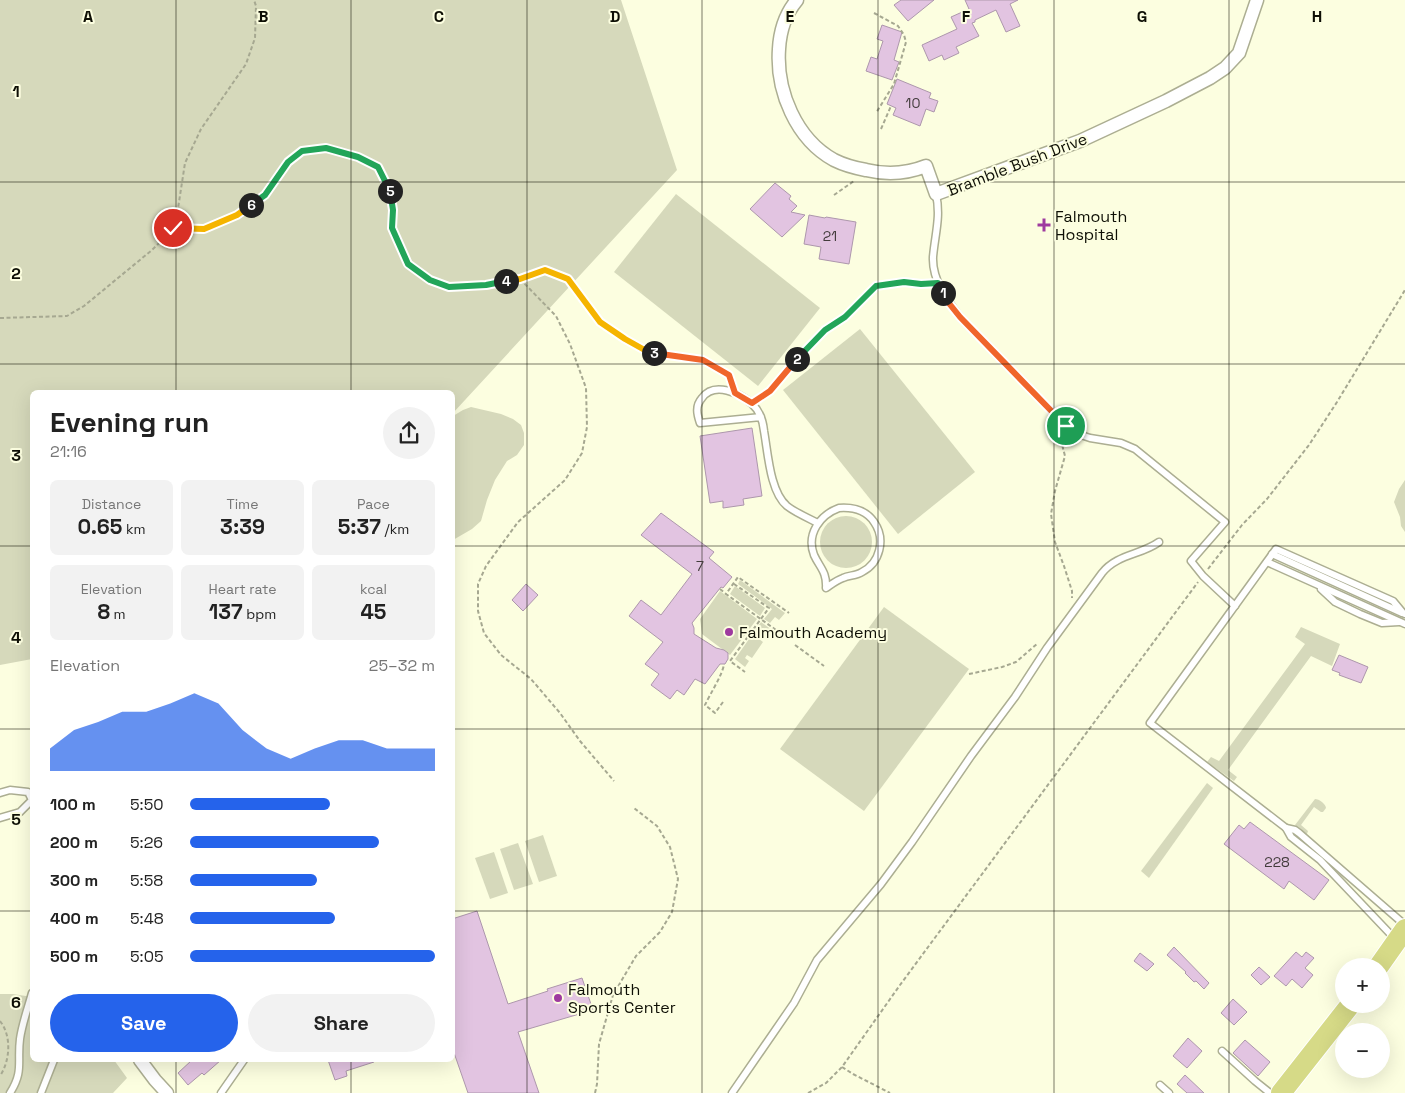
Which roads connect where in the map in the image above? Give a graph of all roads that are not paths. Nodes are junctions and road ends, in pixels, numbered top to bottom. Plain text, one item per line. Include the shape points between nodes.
1 (797, 0) edge
2 (1258, 0) edge
3 (936, 194) junction
4 (761, 417) junction
5 (818, 523) junction
6 (1159, 542) dead end
7 (1274, 552) junction
8 (1266, 562) junction
9 (1318, 586) junction
10 (1235, 606) junction
11 (1404, 614) edge
12 (1402, 623) edge
13 (0, 793) edge
14 (30, 796) edge
15 (30, 802) edge
16 (0, 818) edge
17 (1286, 828) junction
18 (1402, 932) edge
19 (1384, 958) edge
20 (30, 1000) edge
21 (1344, 1013) edge
22 (1222, 1051) dead end
23 (53, 1062) edge
24 (142, 1062) edge
25 (243, 1062) edge
26 (1160, 1085) dead end
27 (10, 1093) edge
28 (40, 1093) edge
29 (167, 1093) edge
30 (221, 1093) edge
31 (732, 1093) edge
32 (1169, 1093) edge
33 (1270, 1093) edge
34 (1281, 1093) edge

1 - 3 street, Bramble Bush Drive via 783,24 778,66 785,100 796,123 825,154 852,167 895,174 926,166
2 - 3 street, Bramble Bush Drive via 1239,53 1210,78 1080,141
3 - 10 lane via 938,212 934,262 938,283 960,317 1066,426 1078,434 1135,449 1225,522 1191,561
4 - 4 lane via 752,403 726,390 706,393 697,408 700,423
4 - 5 lane via 780,500
5 - 5 lane via 812,548 827,579 826,588 844,577 864,572 877,558 880,535 865,513 853,508 839,508
6 - 31 lane via 1111,564 1102,573 902,856 817,960 791,1007
7 - 8 lane
7 - 11 lane
7 - 11 lane via 1393,601
8 - 9 lane
8 - 10 lane
9 - 12 lane
9 - 12 lane via 1335,602 1360,614 1382,623
10 - 17 lane via 1150,723
13 - 14 lane via 10,790 28,792
15 - 16 lane via 20,812
17 - 18 lane via 1291,837
17 - 18 lane via 1299,833
18 - 19 highway
20 - 27 lane via 20,1037 18,1075
21 - 34 highway
22 - 33 lane
23 - 28 lane
24 - 29 street
25 - 30 lane
26 - 32 lane

